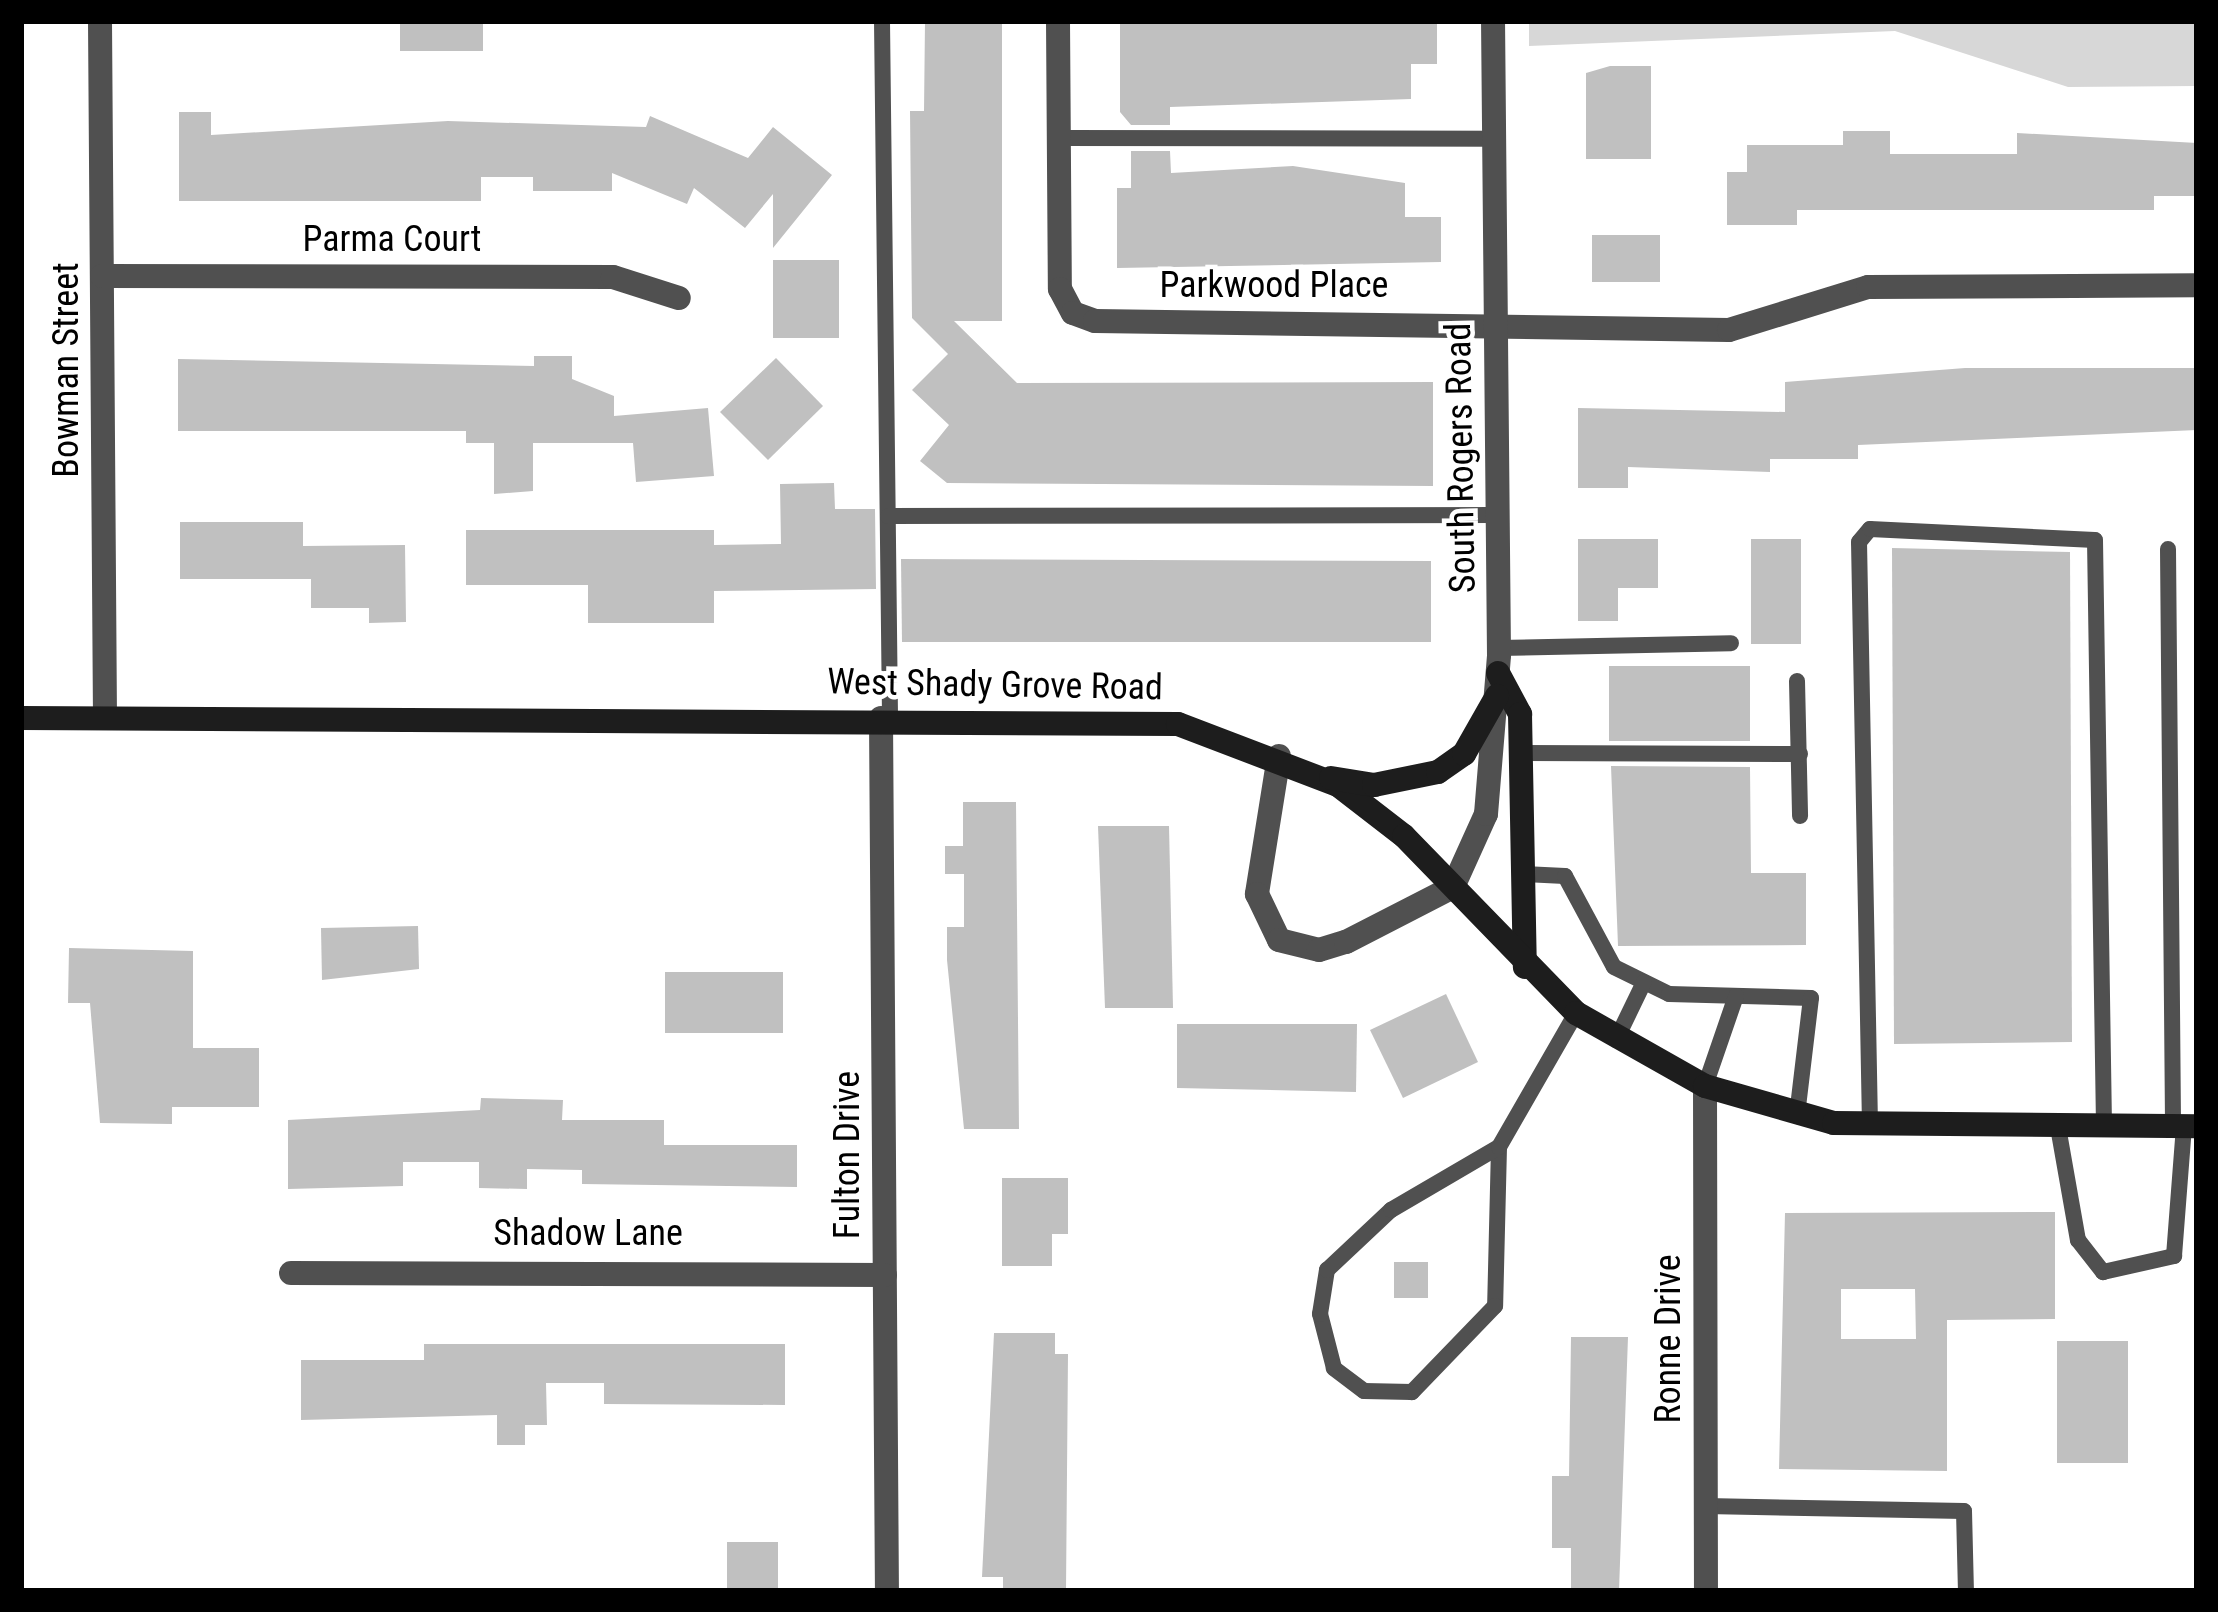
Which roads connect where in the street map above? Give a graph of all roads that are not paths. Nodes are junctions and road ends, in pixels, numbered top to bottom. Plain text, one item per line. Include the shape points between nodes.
1 (100, 21) edge
2 (883, 21) edge
3 (1058, 21) edge
4 (1493, 21) edge
5 (1059, 138) junction
6 (1495, 139) junction
7 (102, 276) junction
8 (2197, 285) edge
9 (679, 298) dead end
10 (1496, 326) junction
11 (1498, 515) junction
12 (888, 516) junction
13 (2168, 549) dead end
14 (1731, 643) dead end
15 (1498, 672) junction
16 (1797, 681) dead end
17 (21, 718) edge
18 (105, 718) junction
19 (885, 718) junction
20 (1521, 753) junction
21 (1800, 754) junction
22 (1280, 756) junction
23 (1320, 776) junction
24 (1800, 816) dead end
25 (1523, 874) junction
26 (1453, 887) junction
27 (1526, 967) junction
28 (1644, 982) junction
29 (1736, 996) junction
30 (1576, 1013) junction
31 (1616, 1040) junction
32 (1705, 1086) junction
33 (1797, 1116) junction
34 (1870, 1125) junction
35 (2184, 1126) edge
36 (2058, 1127) junction
37 (2104, 1127) junction
38 (1499, 1147) junction
39 (292, 1273) dead end
40 (885, 1275) junction
41 (1706, 1506) junction
42 (887, 1591) edge
43 (1706, 1591) edge
44 (1966, 1591) edge

1 - 7 street, Bowman Street
2 - 12 lane
3 - 5 street, Parkwood Place
4 - 6 street, South Rogers Road
5 - 6 lane
5 - 10 street, Parkwood Place via 1060,289 1082,318
6 - 10 street, South Rogers Road
7 - 9 street, Parma Court via 613,277
7 - 18 street, Bowman Street
8 - 10 street, Parkwood Place via 1868,287 1729,330
10 - 11 street, South Rogers Road
11 - 12 lane
11 - 15 street, South Rogers Road
12 - 19 lane
13 - 35 lane
14 - 15 lane
15 - 20 main road via 1520,714
15 - 23 main road via 1464,754 1438,772 1374,784
15 - 26 street, South Rogers Road via 1486,814
16 - 21 lane
17 - 18 main road, West Shady Grove Road
18 - 19 main road, West Shady Grove Road
19 - 22 main road, West Shady Grove Road via 1178,724
19 - 40 street, Fulton Drive
20 - 21 lane
20 - 25 main road
21 - 24 lane
22 - 23 main road, West Shady Grove Road
22 - 26 street via 1257,894 1279,940 1319,950 1346,942
23 - 26 main road, West Shady Grove Road
25 - 27 main road
25 - 28 lane via 1565,876 1614,967
26 - 27 main road, West Shady Grove Road
27 - 30 main road, West Shady Grove Road
28 - 29 lane
28 - 31 lane
29 - 32 lane
29 - 33 lane via 1811,998
30 - 31 main road, West Shady Grove Road
30 - 38 lane
31 - 32 main road, West Shady Grove Road
32 - 33 main road, West Shady Grove Road
32 - 41 street, Ronne Drive
33 - 34 main road, West Shady Grove Road
34 - 36 main road, West Shady Grove Road
34 - 37 lane via 1859,542 1870,529 2095,539
35 - 36 lane via 2174,1256 2103,1272 2078,1240
35 - 37 main road, West Shady Grove Road
36 - 37 main road, West Shady Grove Road
38 - 38 lane via 1390,1210 1327,1270 1320,1314 1334,1368 1364,1391 1412,1392 1495,1306
39 - 40 street, Shadow Lane
40 - 42 street, Fulton Drive
41 - 43 street, Ronne Drive
41 - 44 lane via 1964,1511

